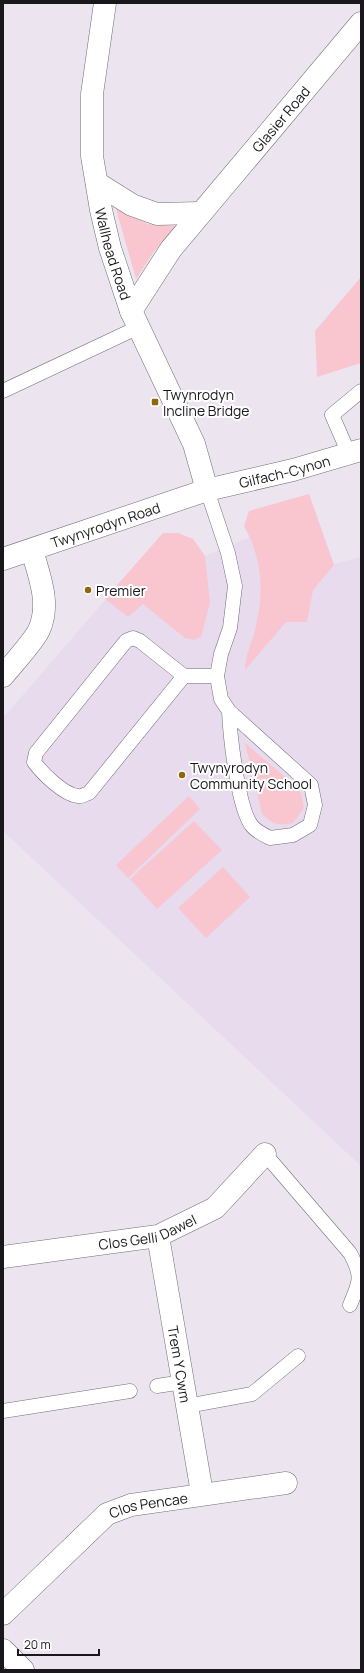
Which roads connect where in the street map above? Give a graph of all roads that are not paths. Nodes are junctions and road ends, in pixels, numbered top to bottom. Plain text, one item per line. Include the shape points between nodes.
1 (105, 3) edge
2 (361, 23) edge
3 (97, 183) junction
4 (200, 213) junction
5 (135, 319) junction
6 (3, 391) edge
7 (361, 391) edge
8 (355, 452) edge
9 (207, 490) junction
10 (32, 550) junction
11 (3, 559) edge
12 (3, 676) edge
13 (184, 676) junction
14 (217, 676) junction
15 (229, 711) junction
16 (265, 1154) joint
17 (158, 1236) junction
18 (3, 1257) edge
19 (350, 1305) dead end
20 (298, 1356) dead end
21 (183, 1382) junction
22 (157, 1386) dead end
23 (130, 1391) dead end
24 (187, 1406) junction
25 (3, 1411) edge
26 (286, 1483) dead end
27 (202, 1493) junction
28 (3, 1614) edge
29 (3, 1650) edge
30 (23, 1670) edge

1 - 3 street, Wallhead Road via 92,94 92,156
2 - 4 street, Glasier Road
3 - 4 street via 132,205 157,214
3 - 5 street, Wallhead Road via 110,248
4 - 5 street, Glasier Road via 171,249
5 - 6 lane
5 - 9 street, Wallhead Road via 194,444
7 - 8 lane via 332,415
8 - 9 street, Gilfach-Cynon via 293,470
9 - 10 street, Twynyrodyn Road
9 - 14 lane via 228,553 235,586 230,628
10 - 11 street, Twynyrodyn Road
10 - 12 street via 42,585 45,610 39,631
13 - 13 lane via 89,792 80,797 70,795 34,762 36,753 126,641 133,638 140,641
13 - 14 lane
14 - 15 lane via 221,699
15 - 15 lane via 311,785 315,806 310,825 293,835 270,838 252,827 244,810 230,737
16 - 17 street, Clos Gelli Dawel via 215,1208
16 - 19 lane via 350,1253 359,1270 359,1284
17 - 18 street, Clos Gelli Dawel
17 - 21 street, Trem Y Cwm
20 - 24 lane via 252,1394
21 - 22 lane
21 - 24 street, Trem Y Cwm
23 - 25 lane
24 - 27 street, Trem Y Cwm
26 - 27 street, Clos Pencae
27 - 28 street, Clos Pencae via 131,1505 107,1514
29 - 30 street

